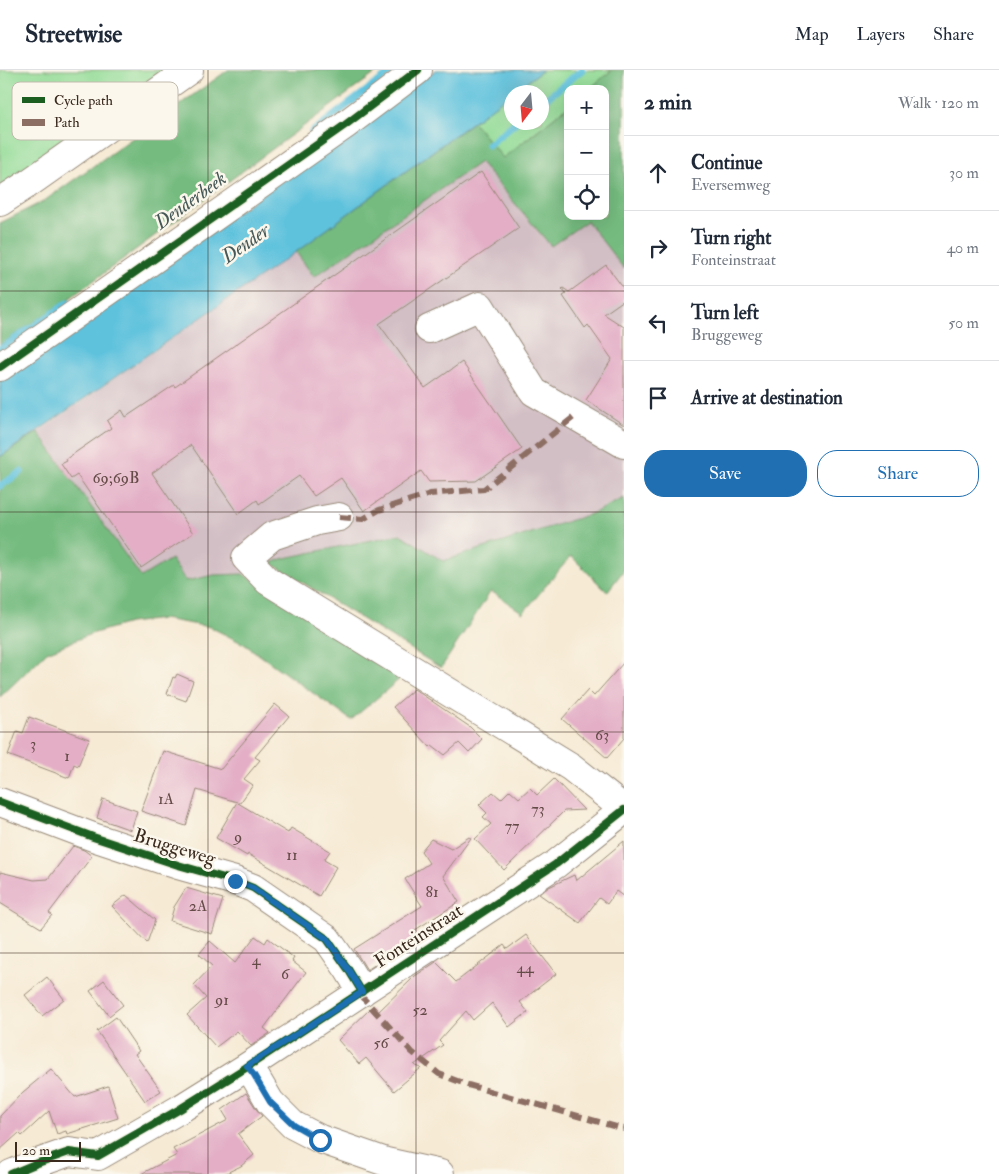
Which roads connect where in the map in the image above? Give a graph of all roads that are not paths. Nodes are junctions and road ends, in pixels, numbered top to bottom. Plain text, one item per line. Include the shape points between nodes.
1 (189, 70) edge
2 (418, 70) edge
3 (172, 82) edge
4 (90, 140) edge
5 (0, 202) edge
6 (429, 329) dead end
7 (0, 367) edge
8 (624, 444) edge
9 (339, 517) dead end
10 (0, 802) edge
11 (624, 810) edge
12 (362, 992) junction
13 (247, 1066) junction
14 (103, 1165) edge
15 (11, 1174) edge
16 (440, 1174) edge

1 - 3 street
2 - 7 street via 345,125
4 - 5 street
6 - 8 street via 480,306 534,392
9 - 11 street, Fonteinstraat via 272,536 246,558 268,581 571,767
10 - 12 street, Bruggeweg via 93,837 253,888 327,939
11 - 12 street, Fonteinstraat via 556,864
12 - 13 street, Fonteinstraat
13 - 14 street, Fonteinstraat
13 - 16 street via 270,1102 294,1125 320,1140 386,1162
14 - 15 street, Fonteinstraat via 69,1152

